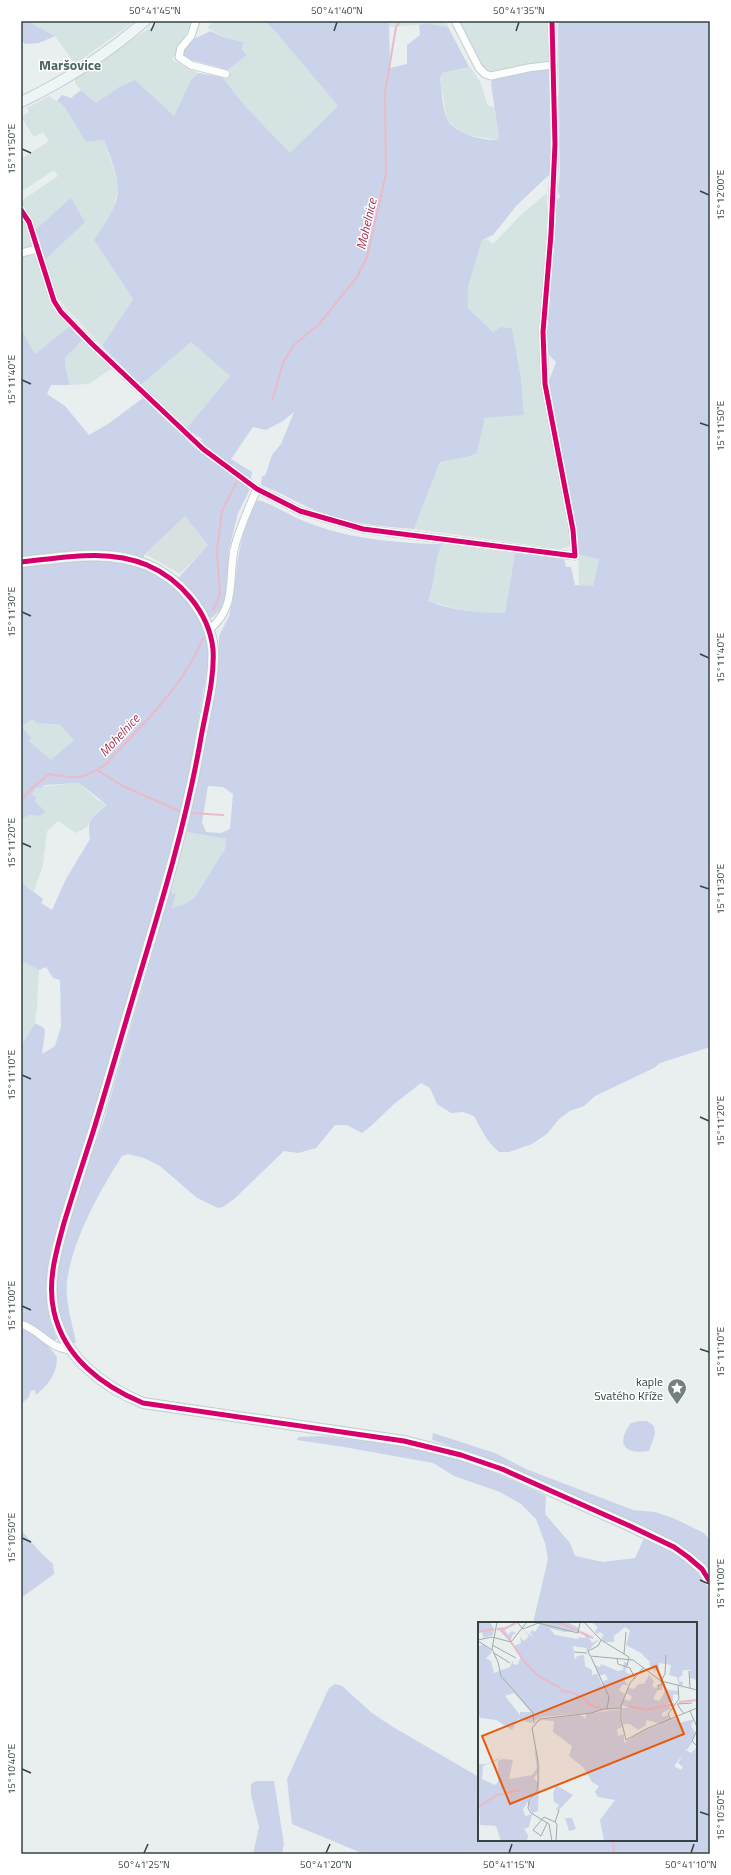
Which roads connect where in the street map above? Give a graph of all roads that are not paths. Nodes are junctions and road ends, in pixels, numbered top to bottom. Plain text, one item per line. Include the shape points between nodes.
1 (145, 21) edge
2 (196, 21) edge
3 (455, 21) edge
4 (552, 21) edge
5 (553, 65) junction
6 (226, 74) dead end
7 (21, 102) edge
8 (21, 210) edge
9 (38, 249) junction
10 (21, 253) edge
11 (256, 489) junction
12 (21, 562) edge
13 (209, 630) junction
14 (21, 1324) edge
15 (71, 1350) junction
16 (710, 1582) edge

1 - 7 street via 94,60
2 - 6 street via 191,36 181,48 179,57 191,65
3 - 5 street via 479,68 485,74 499,76 528,68
4 - 5 street
5 - 11 street via 555,144 551,234 542,332 545,384 573,530 575,556 363,529 300,511
8 - 9 street via 29,222
9 - 10 street
9 - 11 street via 54,302 61,312 203,449
11 - 13 street via 242,522 234,551 230,600 219,622
12 - 13 street via 106,555 146,564 169,577 186,593 203,616
13 - 15 street via 213,648 210,683 182,829 54,1265 51,1289 54,1312 60,1332
14 - 15 street via 56,1347
15 - 16 street via 90,1372 109,1387 143,1403 404,1441 462,1454 502,1469 674,1547 702,1569

